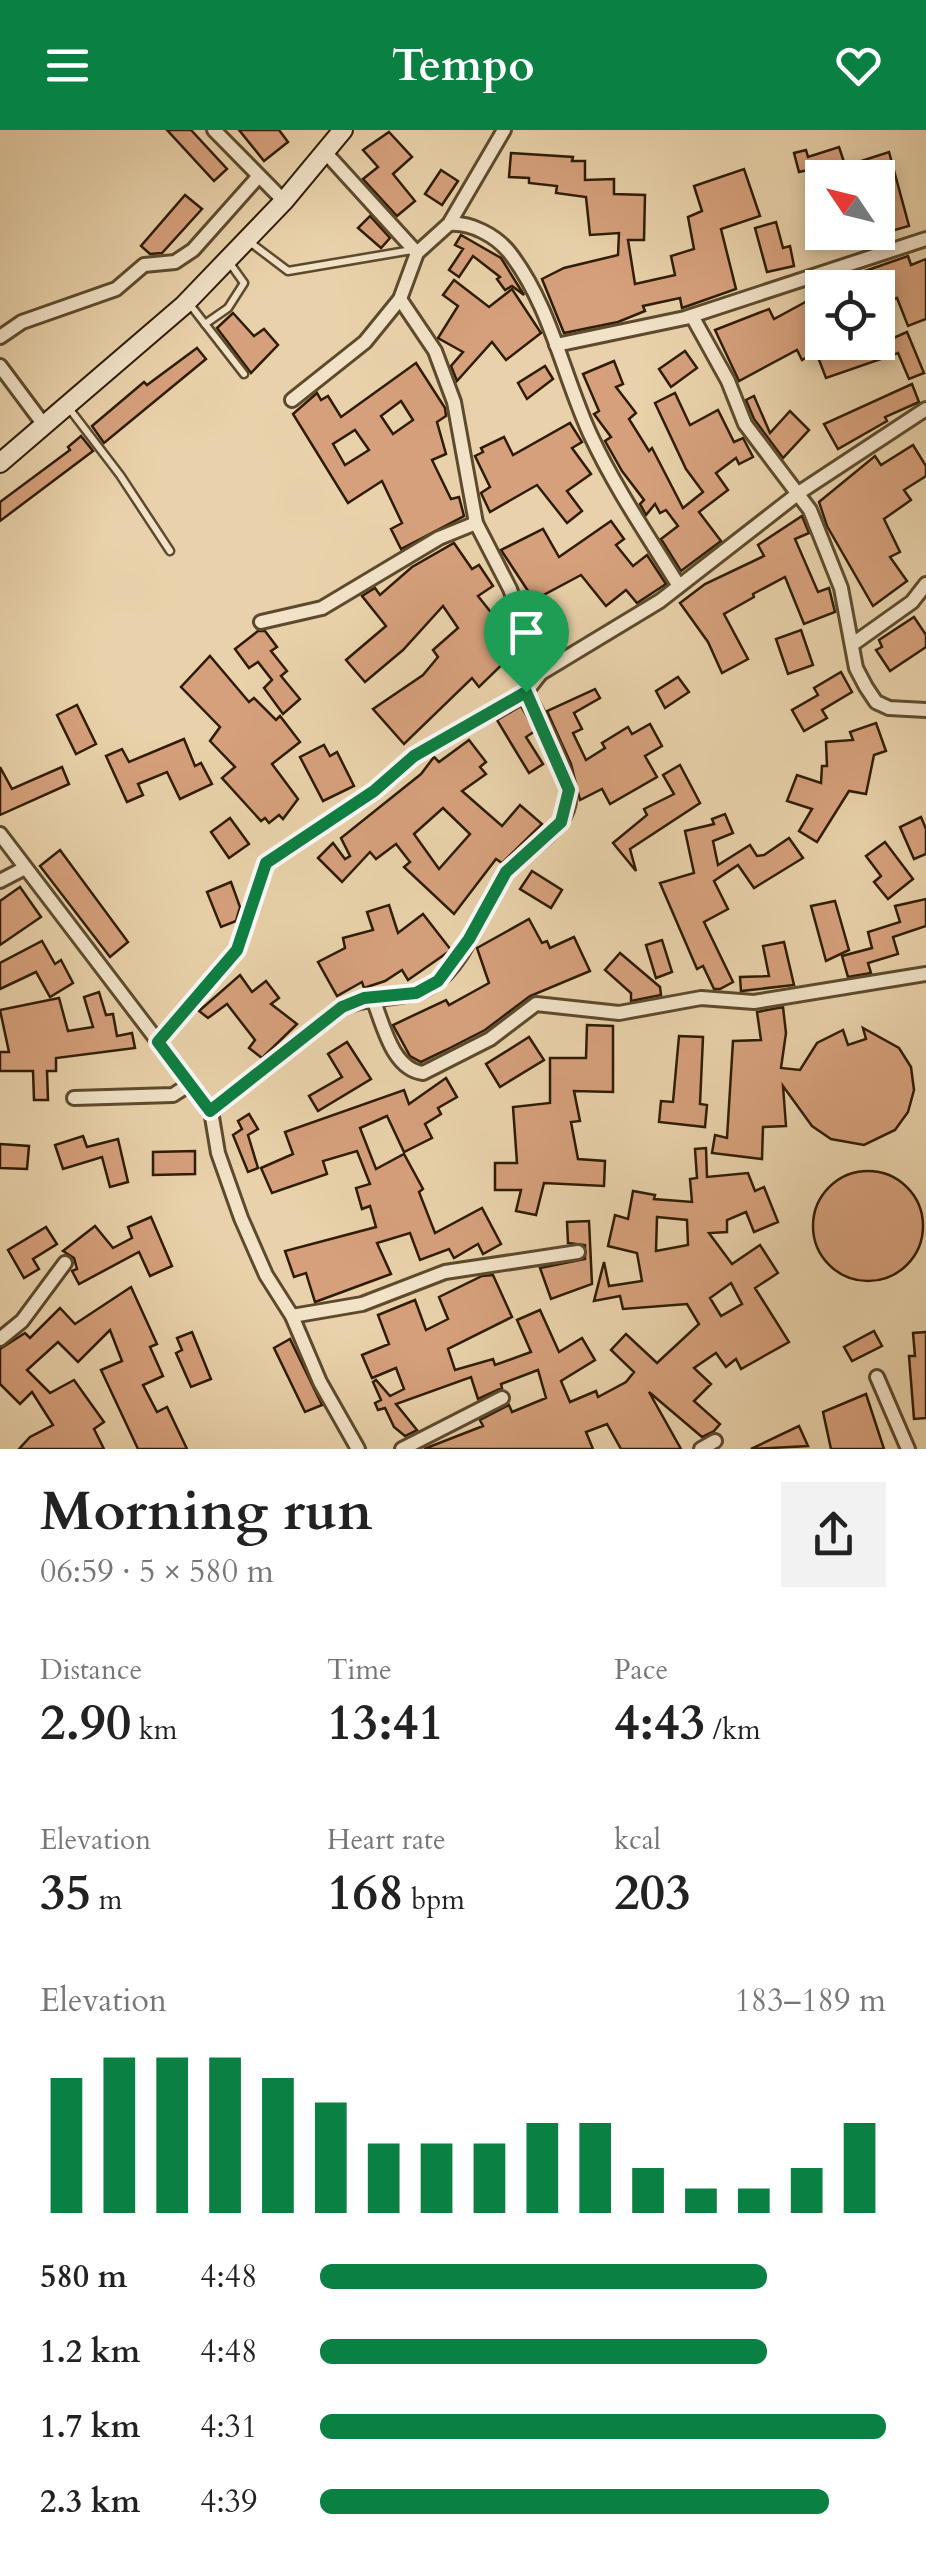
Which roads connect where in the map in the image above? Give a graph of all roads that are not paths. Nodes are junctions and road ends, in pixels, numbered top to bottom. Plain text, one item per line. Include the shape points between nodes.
1 (214, 130) edge
2 (343, 130) edge
3 (504, 130) edge
4 (325, 152) junction
5 (258, 177) junction
6 (284, 202) junction
7 (449, 224) junction
8 (926, 239) edge
9 (246, 240) junction
10 (416, 251) junction
11 (227, 259) junction
12 (400, 299) junction
13 (187, 301) junction
14 (692, 316) junction
15 (205, 324) junction
16 (0, 336) edge
17 (556, 345) junction
18 (0, 366) edge
19 (244, 374) dead end
20 (292, 400) dead end
21 (68, 406) junction
22 (926, 409) edge
23 (44, 425) junction
24 (0, 463) edge
25 (800, 492) junction
26 (476, 523) junction
27 (170, 551) dead end
28 (926, 584) edge
29 (678, 586) junction
30 (261, 622) dead end
31 (853, 644) junction
32 (541, 672) junction
33 (526, 692) junction
34 (926, 710) edge
35 (0, 834) edge
36 (25, 868) junction
37 (0, 881) edge
38 (926, 974) edge
39 (372, 997) junction
40 (158, 1042) junction
41 (190, 1084) junction
42 (74, 1098) dead end
43 (210, 1111) junction
44 (578, 1252) dead end
45 (65, 1264) dead end
46 (292, 1316) junction
47 (0, 1338) edge
48 (877, 1377) dead end
49 (502, 1398) dead end
50 (714, 1441) dead end
51 (358, 1449) edge
52 (402, 1449) edge
53 (701, 1449) edge
54 (908, 1449) edge

1 - 5 street
2 - 4 main road
3 - 7 street
4 - 6 main road
4 - 10 street
5 - 6 street
5 - 16 street via 175,262 144,264 116,289
6 - 9 main road
7 - 10 street
7 - 17 street via 476,229 507,249
8 - 14 street
9 - 10 lane via 288,271
9 - 11 main road
10 - 12 street
11 - 13 main road
11 - 15 lane via 244,283 228,308
12 - 20 street via 365,342
12 - 26 street via 434,351 454,402
13 - 15 lane
13 - 21 main road
14 - 17 street
14 - 25 street via 745,424
15 - 19 lane
17 - 29 street via 602,458
18 - 23 street
21 - 23 main road
21 - 27 lane
22 - 25 street
23 - 24 main road
25 - 29 street
25 - 31 street via 841,588
26 - 30 street via 322,608
26 - 32 street
28 - 31 street via 912,602
29 - 32 street
31 - 34 street via 856,668 876,702
32 - 33 street
33 - 39 street via 569,790 561,822 506,872 438,981 416,993
33 - 40 street via 414,756 266,863 237,950
35 - 36 street
36 - 37 street
36 - 40 street
38 - 39 street via 754,1002 701,998 619,1013 536,1004 490,1038 423,1073 395,1053
39 - 43 street via 342,1007
40 - 41 street
41 - 42 street via 172,1095
41 - 43 street
43 - 46 street via 241,1218
44 - 46 street via 484,1263 362,1304
45 - 47 street via 22,1321
46 - 51 street
48 - 54 street
49 - 52 street
50 - 53 street

